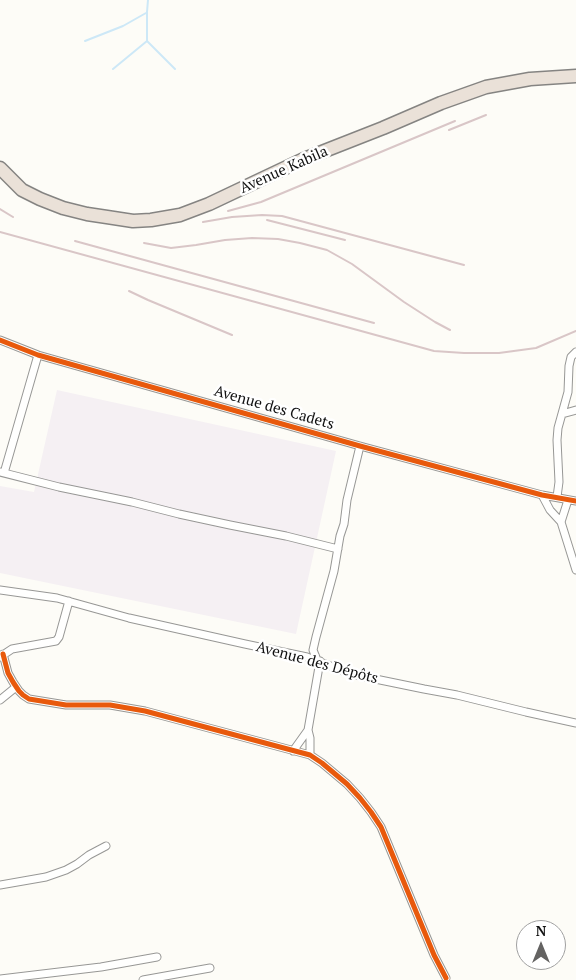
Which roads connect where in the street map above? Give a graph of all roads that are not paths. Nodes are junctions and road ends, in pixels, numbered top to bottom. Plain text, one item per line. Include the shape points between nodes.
1 (576, 76) edge
2 (0, 168) edge
3 (0, 340) edge
4 (576, 352) edge
5 (38, 355) junction
6 (576, 410) edge
7 (562, 414) junction
8 (360, 446) junction
9 (2, 472) edge
10 (542, 495) junction
11 (557, 497) junction
12 (568, 500) junction
13 (576, 501) edge
14 (560, 522) junction
15 (338, 549) junction
16 (576, 570) edge
17 (0, 590) edge
18 (69, 601) junction
19 (313, 650) junction
20 (2, 656) edge
21 (307, 657) junction
22 (318, 661) junction
23 (16, 686) junction
24 (0, 700) edge
25 (576, 723) edge
26 (308, 730) junction
27 (293, 751) junction
28 (310, 755) junction
29 (106, 846) dead end
30 (0, 885) edge
31 (157, 956) dead end
32 (210, 968) dead end
33 (446, 978) dead end
34 (0, 979) edge
35 (144, 980) edge

1 - 2 highway, Avenue Kabila via 530,79 486,87 304,159 209,204 180,215 151,220 133,221 63,208 22,190
3 - 5 street, Avenue des Cadets
4 - 7 street via 571,357
5 - 8 street, Avenue des Cadets
5 - 9 street
6 - 7 street
7 - 11 street via 557,440
8 - 10 street, Avenue des Cadets
8 - 15 street
9 - 15 street
10 - 11 street, Avenue des Cadets
10 - 14 street
11 - 12 street, Avenue des Cadets
12 - 13 street, Avenue des Cadets
12 - 14 street
14 - 16 street
15 - 19 street
17 - 18 street, Avenue des Dépôts
18 - 20 street via 56,641 12,649
18 - 21 street, Avenue des Dépôts via 129,618
19 - 21 street
19 - 22 street
20 - 23 street
21 - 22 street, Avenue des Dépôts
22 - 25 street, Avenue des Dépôts via 351,674 457,694
22 - 26 street
23 - 24 street
23 - 27 street via 29,698 66,705 110,705 145,711
26 - 27 street
26 - 28 street
27 - 28 street
28 - 33 street via 347,784 381,827
29 - 30 street via 61,872
31 - 34 street via 101,967
32 - 35 street

